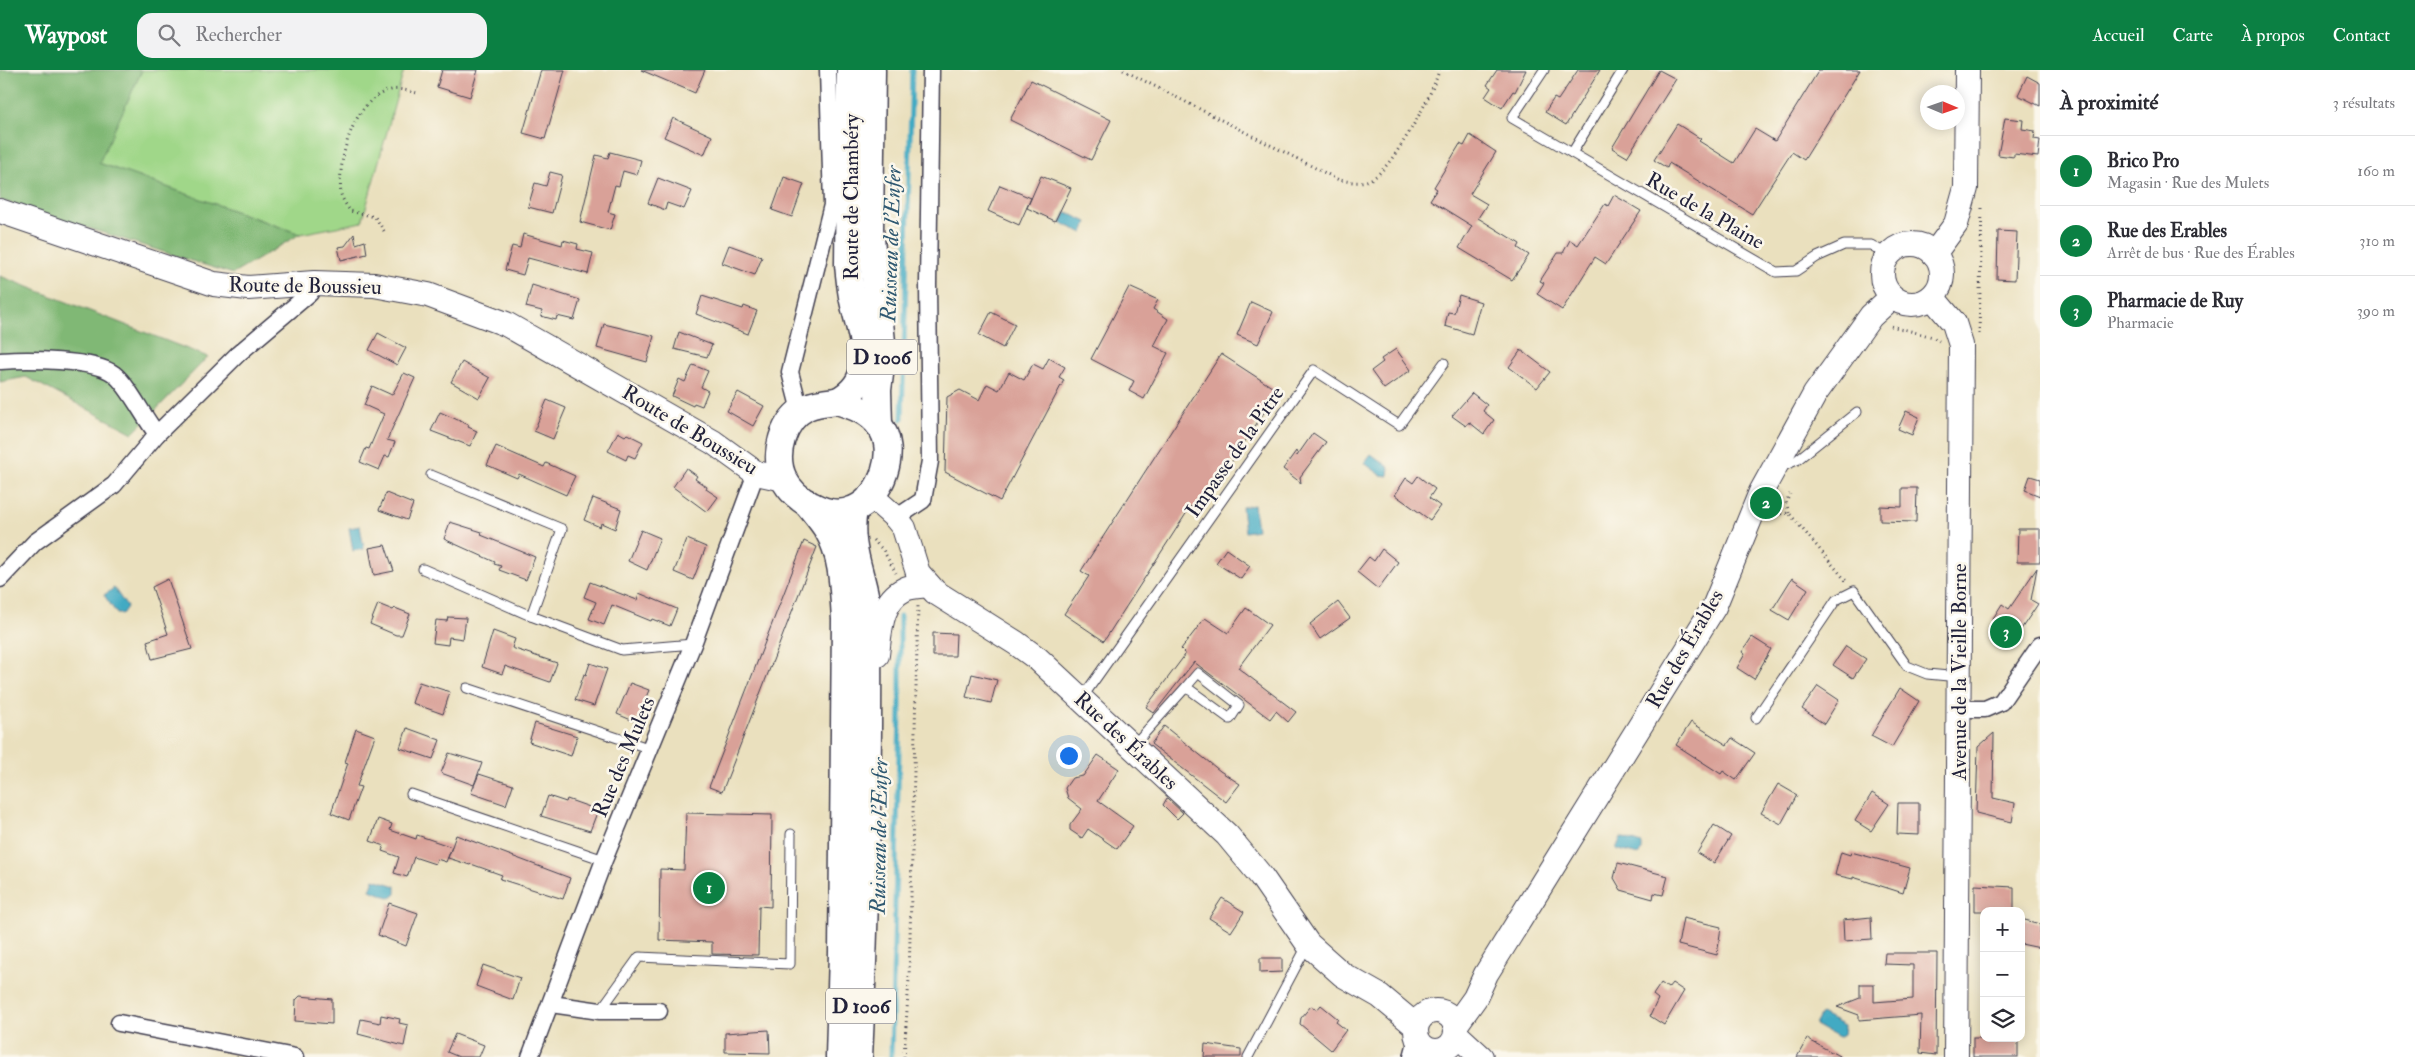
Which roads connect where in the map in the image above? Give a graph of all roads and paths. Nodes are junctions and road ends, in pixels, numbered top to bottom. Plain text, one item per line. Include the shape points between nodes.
1 (828, 70) edge
2 (850, 70) edge
3 (872, 70) edge
4 (930, 70) edge
5 (1123, 70) edge
6 (1440, 70) edge
7 (1544, 70) edge
8 (1623, 70) edge
9 (1966, 70) edge
10 (417, 93) dead end
11 (1572, 153) junction
12 (1982, 204) dead end
13 (0, 211) edge
14 (384, 231) dead end
15 (1934, 254) junction
16 (1888, 255) junction
17 (314, 283) junction
18 (1892, 297) junction
19 (1932, 297) junction
20 (1979, 344) dead end
21 (0, 361) edge
22 (1444, 363) dead end
23 (837, 401) junction
24 (800, 411) junction
25 (1857, 412) dead end
26 (879, 425) junction
27 (157, 434) junction
28 (1772, 472) junction
29 (756, 474) junction
30 (431, 475) dead end
31 (784, 478) junction
32 (1790, 494) dead end
33 (807, 503) junction
34 (858, 512) junction
35 (1789, 513) junction
36 (896, 518) junction
37 (1750, 518) junction
38 (424, 569) dead end
39 (0, 579) edge
40 (917, 586) junction
41 (1854, 591) junction
42 (532, 616) junction
43 (693, 644) junction
44 (2040, 645) edge
45 (1959, 677) junction
46 (1186, 687) junction
47 (466, 688) dead end
48 (1082, 699) junction
49 (1959, 709) junction
50 (1756, 718) dead end
51 (869, 742) junction
52 (1132, 747) junction
53 (651, 749) junction
54 (411, 794) dead end
55 (792, 834) dead end
56 (604, 860) junction
57 (1308, 944) junction
58 (551, 1004) junction
59 (600, 1011) junction
60 (659, 1011) dead end
61 (119, 1023) dead end
62 (1435, 1038) edge
63 (295, 1057) edge
64 (530, 1057) edge
65 (839, 1057) edge
66 (859, 1057) edge
67 (904, 1057) edge
68 (1248, 1057) edge
69 (1481, 1057) edge
70 (1956, 1057) edge

1 - 24 street via 832,205 790,372
2 - 23 main road, Route de Chambéry / D 1006 via 848,264 865,354 856,384 848,395
3 - 26 main road, Route de Chambéry / D 1006 via 870,230 883,351 878,390
4 - 36 street via 930,461 923,500
5 - 6 path via 1338,180 1360,183 1377,176 1398,149 1427,102
7 - 11 lane, Rue de la Plaine via 1512,118
8 - 11 lane
9 - 15 street via 1966,188 1956,224
10 - 14 path via 390,90 375,98 361,111 346,143 341,195 350,211 375,217
11 - 16 lane, Rue de la Plaine via 1776,272 1796,270 1844,245 1871,245
12 - 20 path
13 - 17 street, Route de Boussieu via 214,284 248,288
15 - 16 street via 1913,244
15 - 19 street via 1942,275
16 - 18 street via 1882,272 1886,290
17 - 27 street via 310,293 238,354
17 - 29 street, Route de Boussieu via 374,285 428,296 506,324 713,442
18 - 19 street via 1908,304 1917,304
18 - 28 street, Rue des Érables via 1874,313 1837,360
19 - 45 street, Avenue de la Vieille Borne via 1954,323 1961,345
21 - 27 street via 89,364 114,374
22 - 48 lane, Impasse de la Pitre via 1399,425 1314,370
23 - 24 main road
23 - 26 main road via 859,408
24 - 31 main road via 782,434 778,457
25 - 28 lane via 1797,460
26 - 34 main road via 887,444 884,475
27 - 39 street via 114,485 35,542
28 - 37 street, Rue des Érables
29 - 31 street, Route de Boussieu
29 - 43 street, Rue des Mulets
30 - 42 lane via 562,529
31 - 33 main road via 794,493
32 - 35 path via 1786,502
33 - 34 main road via 823,512
33 - 65 main road, D 1006 via 829,533 837,555 845,619
34 - 36 street, Rue des Érables
34 - 40 path via 876,542
34 - 51 main road, D 1006 via 853,551 868,617
35 - 37 path
35 - 41 path
36 - 40 street, Rue des Érables via 908,539 918,573
37 - 62 street, Rue des Érables via 1714,607 1486,974
38 - 42 lane
40 - 48 street, Rue des Érables via 935,592 1024,648
40 - 51 street via 890,599 880,627
40 - 67 path via 909,979
41 - 45 lane via 1908,666 1927,674
41 - 50 lane via 1836,600
42 - 43 lane via 622,650
43 - 53 street, Rue des Mulets
44 - 49 street via 2001,702 1985,709
45 - 49 street, Avenue de la Vieille Borne
46 - 46 lane via 1230,719 1239,705 1198,673
46 - 52 lane
47 - 53 lane
48 - 52 street, Rue des Érables
49 - 70 street, Avenue de la Vieille Borne
51 - 66 main road, D 1006
52 - 57 street, Rue des Érables via 1247,857
53 - 56 street, Rue des Mulets
54 - 56 lane
55 - 59 lane via 790,964 639,957
56 - 58 street, Rue des Mulets
57 - 62 street, Rue des Érables via 1343,975 1380,996
57 - 68 lane
58 - 59 street
58 - 64 street, Rue des Mulets
59 - 60 street
61 - 63 street
62 - 69 street

